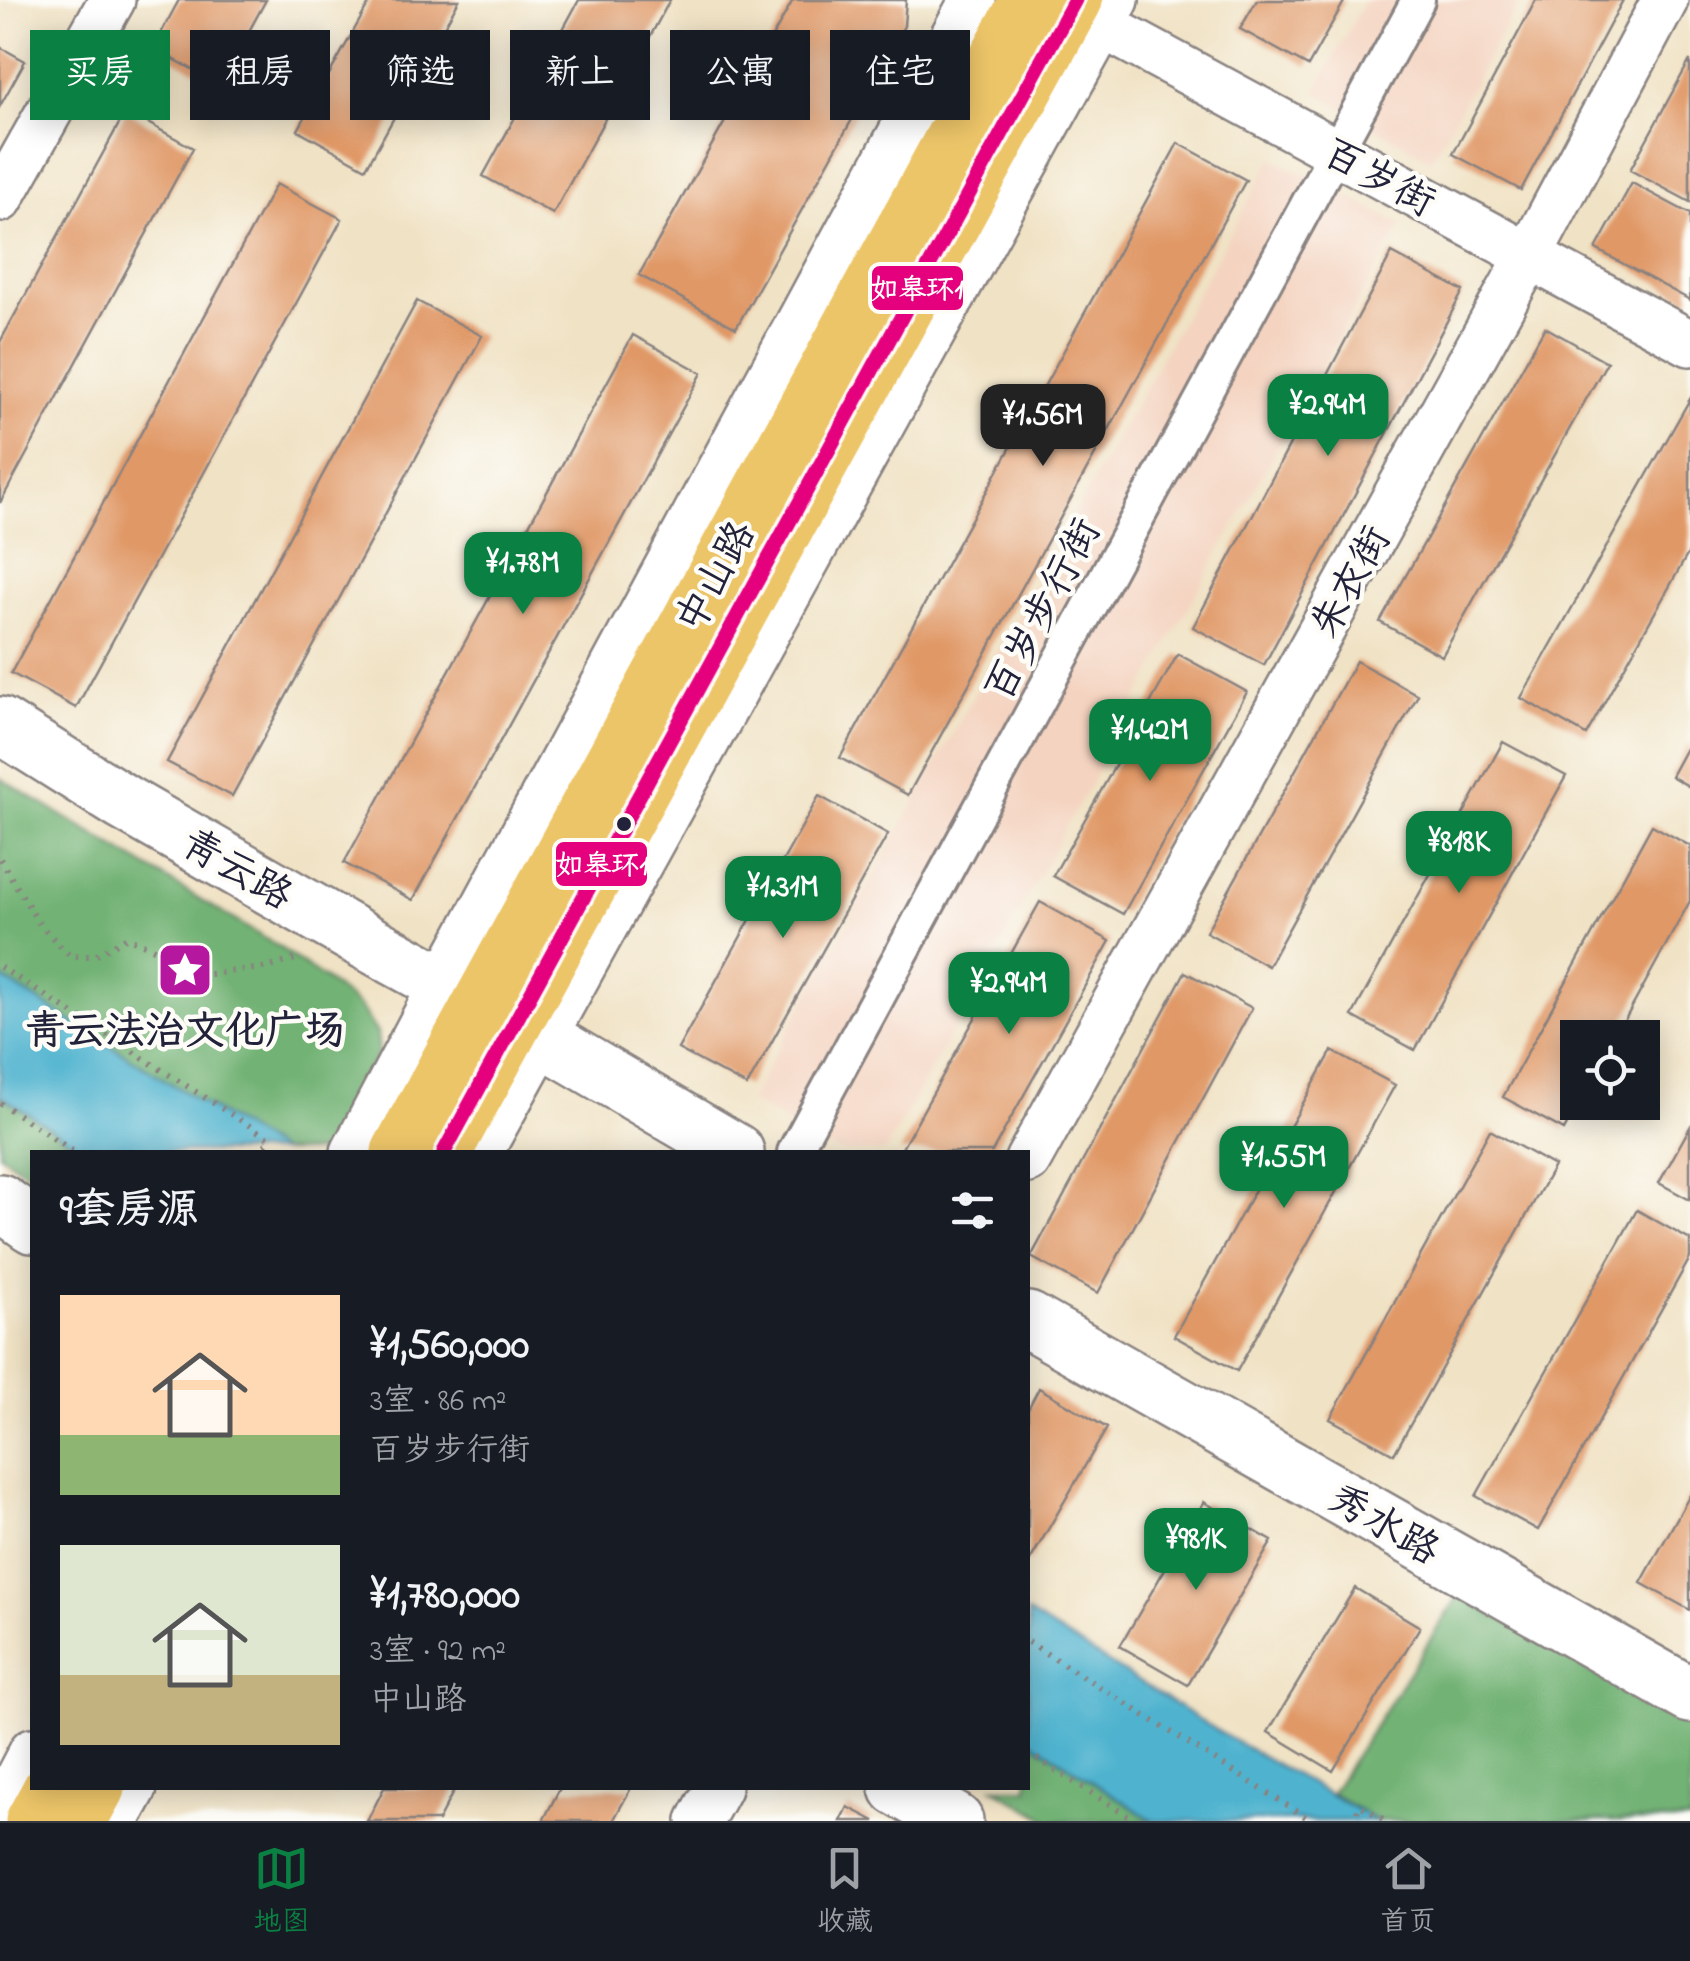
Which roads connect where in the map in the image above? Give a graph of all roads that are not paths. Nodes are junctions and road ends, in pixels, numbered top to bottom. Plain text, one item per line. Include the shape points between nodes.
1 (112, 0) edge
2 (973, 0) edge
3 (1418, 0) edge
4 (1664, 0) edge
5 (1078, 7) edge
6 (1336, 152) junction
7 (0, 199) edge
8 (1529, 256) junction
9 (1690, 344) edge
10 (0, 725) edge
11 (496, 1012) junction
12 (393, 1148) edge
13 (480, 1150) edge
14 (733, 1150) edge
15 (795, 1150) edge
16 (1030, 1156) edge
17 (0, 1202) edge
18 (30, 1223) edge
19 (1030, 1321) edge
20 (1690, 1695) edge
21 (111, 1790) edge
22 (717, 1790) edge
23 (901, 1790) edge
24 (53, 1795) edge
25 (700, 1821) edge
26 (955, 1821) edge

1 - 7 street
2 - 11 street
3 - 6 street, 百岁步行街
4 - 8 street, 朱衣街
5 - 6 street, 百岁街
5 - 11 main road, 中山路
5 - 11 street
6 - 8 street, 百岁街
6 - 15 street, 百岁步行街
8 - 9 street, 百岁街
8 - 16 street, 朱衣街
10 - 11 street, 青云路 via 124,803
11 - 12 main road, 中山路
11 - 13 street
11 - 14 street
17 - 18 street
19 - 20 street, 秀水路
21 - 24 street
22 - 25 street
23 - 26 street

